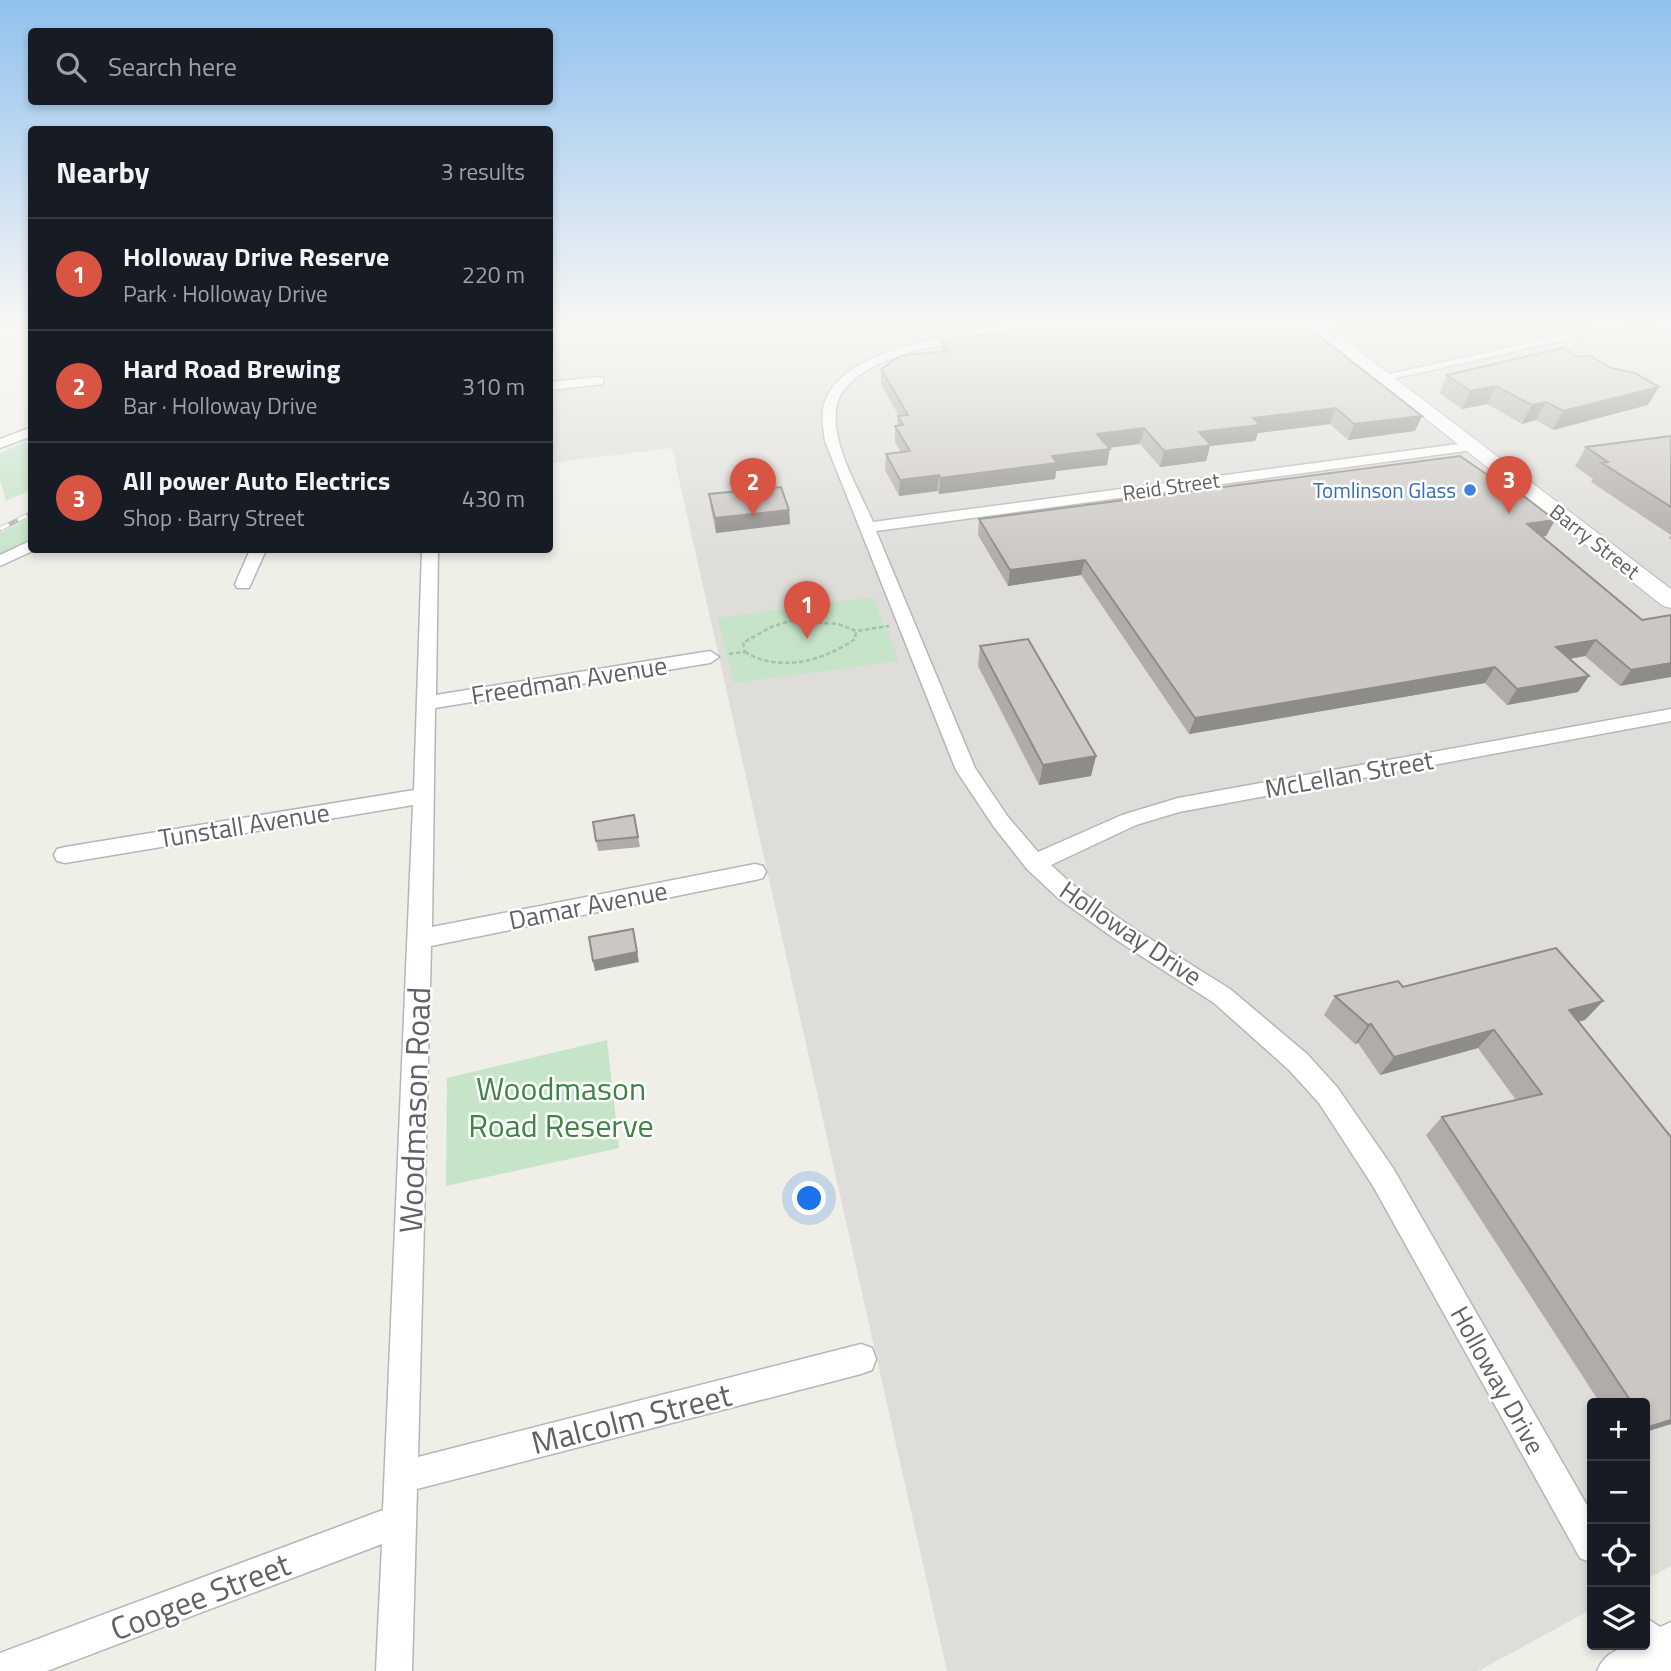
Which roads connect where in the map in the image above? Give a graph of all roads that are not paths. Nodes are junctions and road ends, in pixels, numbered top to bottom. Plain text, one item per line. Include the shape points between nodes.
1 (832, 406) edge
2 (1420, 406) edge
3 (28, 433) edge
4 (0, 444) edge
5 (1473, 446) junction
6 (869, 527) junction
7 (28, 547) edge
8 (257, 553) edge
9 (430, 553) edge
10 (0, 561) edge
11 (243, 584) dead end
12 (1671, 601) edge
13 (710, 657) road end
14 (427, 703) junction
15 (1671, 715) edge
16 (424, 796) junction
17 (65, 855) dead end
18 (1035, 863) junction
19 (755, 872) dead end
20 (420, 939) junction
21 (861, 1359) dead end
22 (401, 1477) junction
23 (399, 1521) junction
24 (1587, 1537) edge
25 (1659, 1649) edge
26 (1, 1671) edge
27 (394, 1671) edge
28 (1615, 1671) edge

1 - 6 street, Holloway Drive via 828,430
2 - 5 main road, Barry Street
3 - 4 street
5 - 6 street, Reid Street
5 - 12 main road, Barry Street
6 - 18 street, Holloway Drive via 966,770
7 - 10 street
8 - 11 street
9 - 14 street, Woodmason Road
13 - 14 street, Freedman Avenue
14 - 16 street, Woodmason Road
15 - 18 street, McLellan Street via 1178,805 1129,820
16 - 17 street, Tunstall Avenue
16 - 20 street, Woodmason Road
18 - 24 street, Holloway Drive via 1113,927 1222,996 1298,1062 1328,1096 1383,1177
19 - 20 street, Damar Avenue
20 - 22 street, Woodmason Road
21 - 22 street, Malcolm Street
22 - 23 street, Woodmason Road
23 - 26 street, Coogee Street
23 - 27 street, Woodmason Road
25 - 28 street

